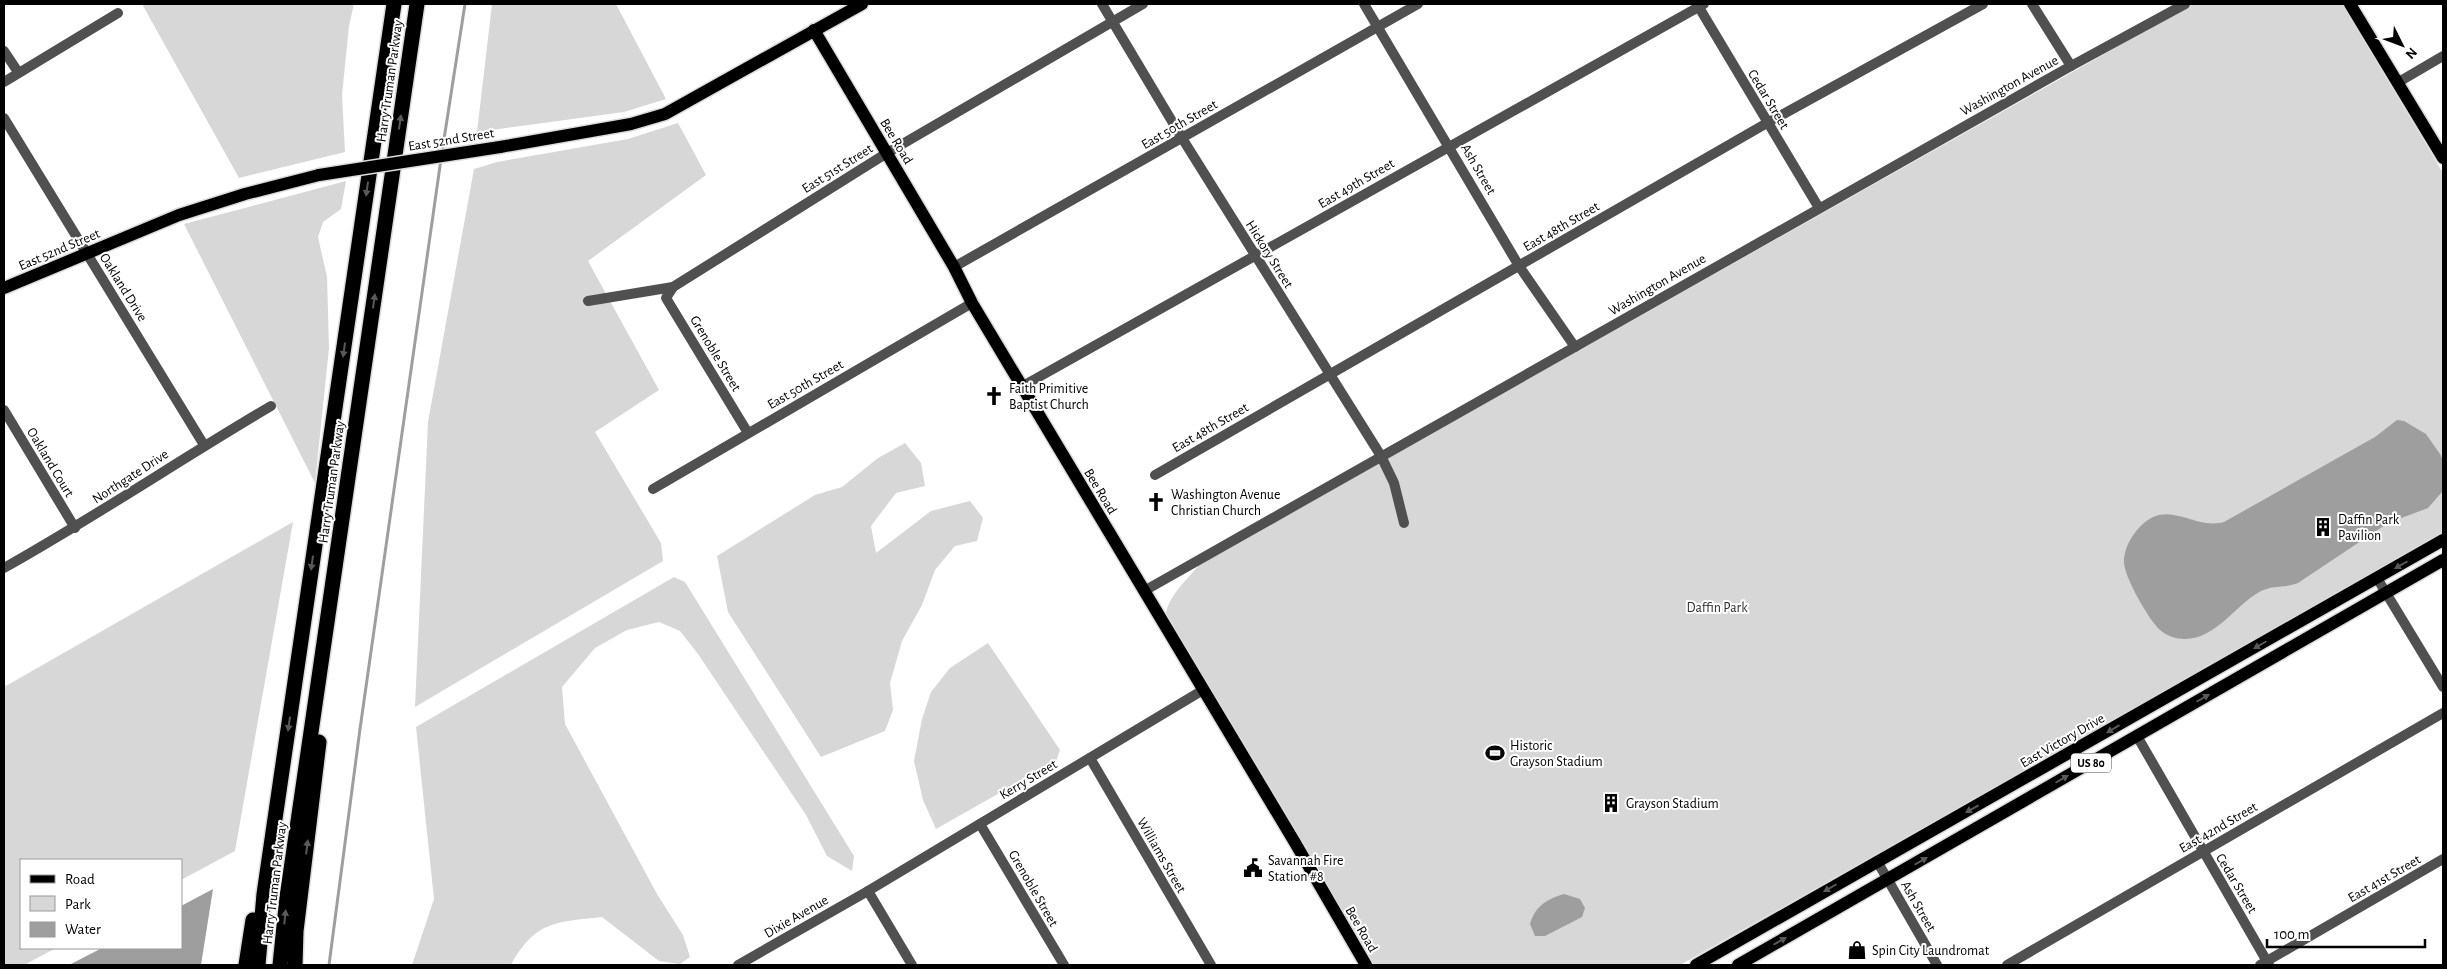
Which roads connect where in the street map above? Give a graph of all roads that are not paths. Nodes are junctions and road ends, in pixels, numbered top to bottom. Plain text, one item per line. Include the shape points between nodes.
1 (393, 4) edge
2 (417, 4) edge
3 (862, 4) edge
4 (1102, 4) edge
5 (1143, 4) edge
6 (1364, 4) edge
7 (1418, 4) edge
8 (1983, 4) edge
9 (2032, 4) edge
10 (2185, 4) edge
11 (2350, 4) edge
12 (1700, 5) edge
13 (118, 13) dead end
14 (1113, 21) junction
15 (1377, 26) junction
16 (814, 30) junction
17 (4, 51) edge
18 (2443, 56) edge
19 (2071, 66) junction
20 (18, 72) junction
21 (4, 82) edge
22 (2396, 83) junction
23 (4, 118) edge
24 (1767, 123) junction
25 (1182, 138) junction
26 (1450, 146) junction
27 (887, 153) junction
28 (2443, 158) edge
29 (1819, 208) junction
30 (86, 253) junction
31 (1256, 256) junction
32 (1519, 266) junction
33 (954, 267) junction
34 (672, 287) junction
35 (4, 288) edge
36 (588, 301) dead end
37 (972, 303) junction
38 (1574, 347) junction
39 (1329, 374) junction
40 (1022, 387) junction
41 (270, 406) dead end
42 (4, 410) edge
43 (356, 418) junction
44 (748, 434) junction
45 (204, 445) junction
46 (1381, 456) junction
47 (1155, 475) dead end
48 (653, 490) dead end
49 (1404, 523) dead end
50 (75, 528) junction
51 (2443, 540) edge
52 (2443, 560) edge
53 (4, 568) edge
54 (2377, 578) junction
55 (1144, 591) junction
56 (2386, 593) junction
57 (2443, 687) edge
58 (1203, 690) junction
59 (2155, 704) junction
60 (2443, 713) edge
61 (2137, 736) junction
62 (1090, 758) junction
63 (276, 814) junction
64 (980, 824) junction
65 (2202, 852) junction
66 (2443, 859) edge
67 (1877, 861) junction
68 (1888, 880) junction
69 (868, 891) junction
70 (2265, 964) edge
71 (246, 965) edge
72 (258, 965) edge
73 (280, 965) edge
74 (295, 965) edge
75 (738, 965) edge
76 (912, 965) edge
77 (1064, 965) edge
78 (1211, 965) edge
79 (1366, 965) edge
80 (1696, 965) edge
81 (1738, 965) edge
82 (1937, 965) edge
83 (2007, 965) edge

1 -> 63 highway, Harry Truman Parkway
43 -> 2 highway, Harry Truman Parkway
3 - 16 main road, East 52nd Street
4 - 14 street, Hickory Street
5 - 14 street, East 51st Street
6 - 15 street, Ash Street
7 - 15 street, East 50th Street
8 - 24 street, East 48th Street
9 - 19 street
10 - 19 street, Washington Avenue
11 - 22 main road
12 - 24 street, Cedar Street
12 - 26 street, East 49th Street
13 - 20 street
14 - 25 street, Hickory Street
14 - 27 street, East 51st Street
15 - 25 street, East 50th Street
15 - 26 street, Ash Street
16 - 27 main road, Bee Road
16 - 30 main road, East 52nd Street, bridge via 665,114 631,124 319,176 245,194 179,215
17 - 20 street
18 - 22 street
19 - 29 street, Washington Avenue
20 - 21 street
22 - 28 main road
23 - 30 street, Oakland Drive
24 - 29 street, Cedar Street
24 - 32 street, East 48th Street
25 - 31 street, Hickory Street
25 - 33 street, East 50th Street
26 - 31 street, East 49th Street
26 - 32 street, Ash Street
27 - 33 main road, Bee Road
27 - 34 street, East 51st Street
29 - 38 street, Washington Avenue
30 - 35 main road, East 52nd Street
30 - 45 street, Oakland Drive
31 - 39 street, Hickory Street
31 - 40 street, East 49th Street
32 - 38 street, Ash Street
32 - 39 street, East 48th Street
33 - 37 main road, Bee Road
34 - 36 street, East 51st Street
34 - 44 street, Grenoble Street via 666,298
37 - 40 main road, Bee Road
37 - 44 street, East 50th Street
38 - 46 street, Washington Avenue
39 - 46 street, Hickory Street
39 - 47 street, East 48th Street
40 - 55 main road, Bee Road
41 - 45 street, Northgate Drive
42 - 50 street, Oakland Court
73 -> 43 highway, Harry Truman Parkway
74 -> 43 highway via 296,931
44 - 48 street, East 50th Street
45 - 50 street, Northgate Drive
46 - 49 street, Hickory Street via 1394,483
46 - 55 street, Washington Avenue
50 - 53 street, Northgate Drive
51 -> 54 main road, East Victory Drive / US 80
52 - 56 main road, US 80
54 - 56 street
54 -> 59 main road, East Victory Drive / US 80
55 - 58 main road, Bee Road
56 - 57 street
61 -> 56 main road, US 80
58 - 62 street, Kerry Street
58 - 79 main road, Bee Road
59 - 61 main road via 2153,712 2137,725
59 -> 67 main road, East Victory Drive / US 80
60 - 65 street, East 42nd Street
61 - 65 street, Cedar Street
68 -> 61 main road, US 80
62 - 64 street, Kerry Street
62 - 78 street, Williams Street
63 - 71 highway
63 - 72 highway, Harry Truman Parkway
64 - 69 street, Kerry Street
64 - 77 street, Grenoble Street
65 - 70 street, Cedar Street
65 - 83 street, East 42nd Street
66 - 70 street, East 41st Street
67 - 68 street, Ash Street
67 -> 80 main road, East Victory Drive / US 80
81 -> 68 main road, US 80
68 - 82 street, Ash Street
69 - 75 street, Dixie Avenue
69 - 76 street

